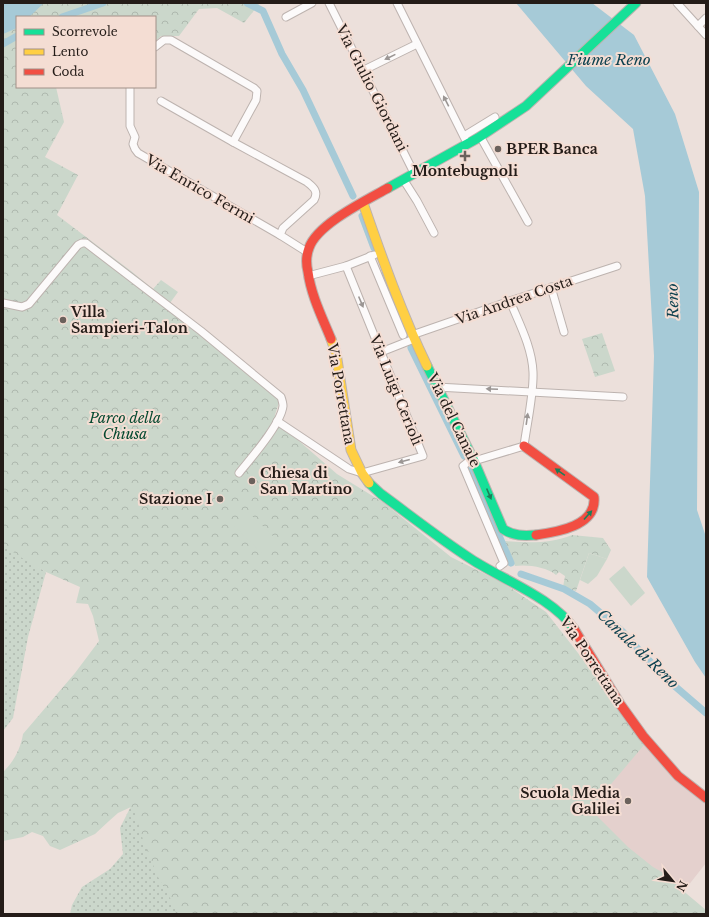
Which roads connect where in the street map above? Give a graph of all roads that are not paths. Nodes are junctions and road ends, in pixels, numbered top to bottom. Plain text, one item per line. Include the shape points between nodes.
1 (312, 3) edge
2 (329, 3) edge
3 (397, 3) edge
4 (678, 3) edge
5 (634, 4) edge
6 (286, 17) dead end
7 (706, 18) edge
8 (698, 26) junction
9 (706, 35) edge
10 (417, 44) junction
11 (156, 46) edge
12 (364, 70) junction
13 (130, 88) edge
14 (161, 102) dead end
15 (495, 117) dead end
16 (480, 136) junction
17 (466, 140) junction
18 (233, 142) junction
19 (414, 173) junction
20 (403, 180) junction
21 (363, 203) junction
22 (528, 222) dead end
23 (434, 233) dead end
24 (280, 235) junction
25 (308, 252) junction
26 (380, 253) junction
27 (370, 256) junction
28 (346, 266) junction
29 (617, 266) dead end
30 (308, 276) junction
31 (551, 287) junction
32 (510, 301) junction
33 (3, 303) edge
34 (564, 332) dead end
35 (409, 336) junction
36 (381, 352) junction
37 (437, 387) junction
38 (531, 391) junction
39 (623, 397) dead end
40 (277, 421) junction
41 (524, 446) junction
42 (474, 460) junction
43 (239, 473) dead end
44 (362, 473) junction
45 (500, 566) dead end
46 (706, 798) edge

1 - 6 street
2 - 12 street, Via Giulio Giordani
3 - 10 street
4 - 8 street
5 - 16 main road, Via Porrettana via 530,102
7 - 8 street
8 - 9 street
10 -> 12 street
17 -> 10 street
11 - 18 street via 164,40 171,40 257,91 256,100
12 - 19 street, Via Giulio Giordani
13 - 24 street, Via Enrico Fermi via 130,126 138,153
14 - 18 street
15 - 17 street
16 - 17 main road, Via Porrettana
16 - 22 street
17 - 19 main road, Via Porrettana
18 - 24 street via 307,182 315,190 315,197 283,228
19 - 20 main road, Via Porrettana
20 - 21 main road, Via Porrettana
20 - 23 street
21 - 25 main road, Via Porrettana via 323,229 313,239
21 - 26 main road, Via del Canale
24 - 25 street, Via Enrico Fermi
25 - 30 main road, Via Porrettana
26 - 27 street
26 - 35 main road, Via del Canale
27 - 28 street
27 - 35 street
28 - 30 street
28 -> 36 street, Via Luigi Cerioli
29 - 31 street, Via Andrea Costa
30 - 44 main road, Via Porrettana via 336,353 349,441
31 - 32 street, Via Andrea Costa
31 - 34 street
32 - 35 street, Via Andrea Costa
32 - 38 street via 528,345 533,370
33 - 40 street via 22,307 28,304 78,245 86,243 279,394 283,406
35 - 36 street, Via Andrea Costa
35 - 37 main road, Via del Canale
36 -> 44 street, Via Luigi Cerioli via 423,456
38 -> 37 street
37 - 42 main road, Via del Canale
38 - 39 street
41 -> 38 street
40 - 43 street
40 - 44 street via 349,469
41 - 42 street
42 -> 41 main road, Via del Canale via 504,529 509,534 528,536 579,524 593,508 595,500 592,494
42 - 45 street via 463,466 504,563
44 - 46 main road, Via Porrettana via 381,494 471,559 540,599 563,616 643,736 678,776

